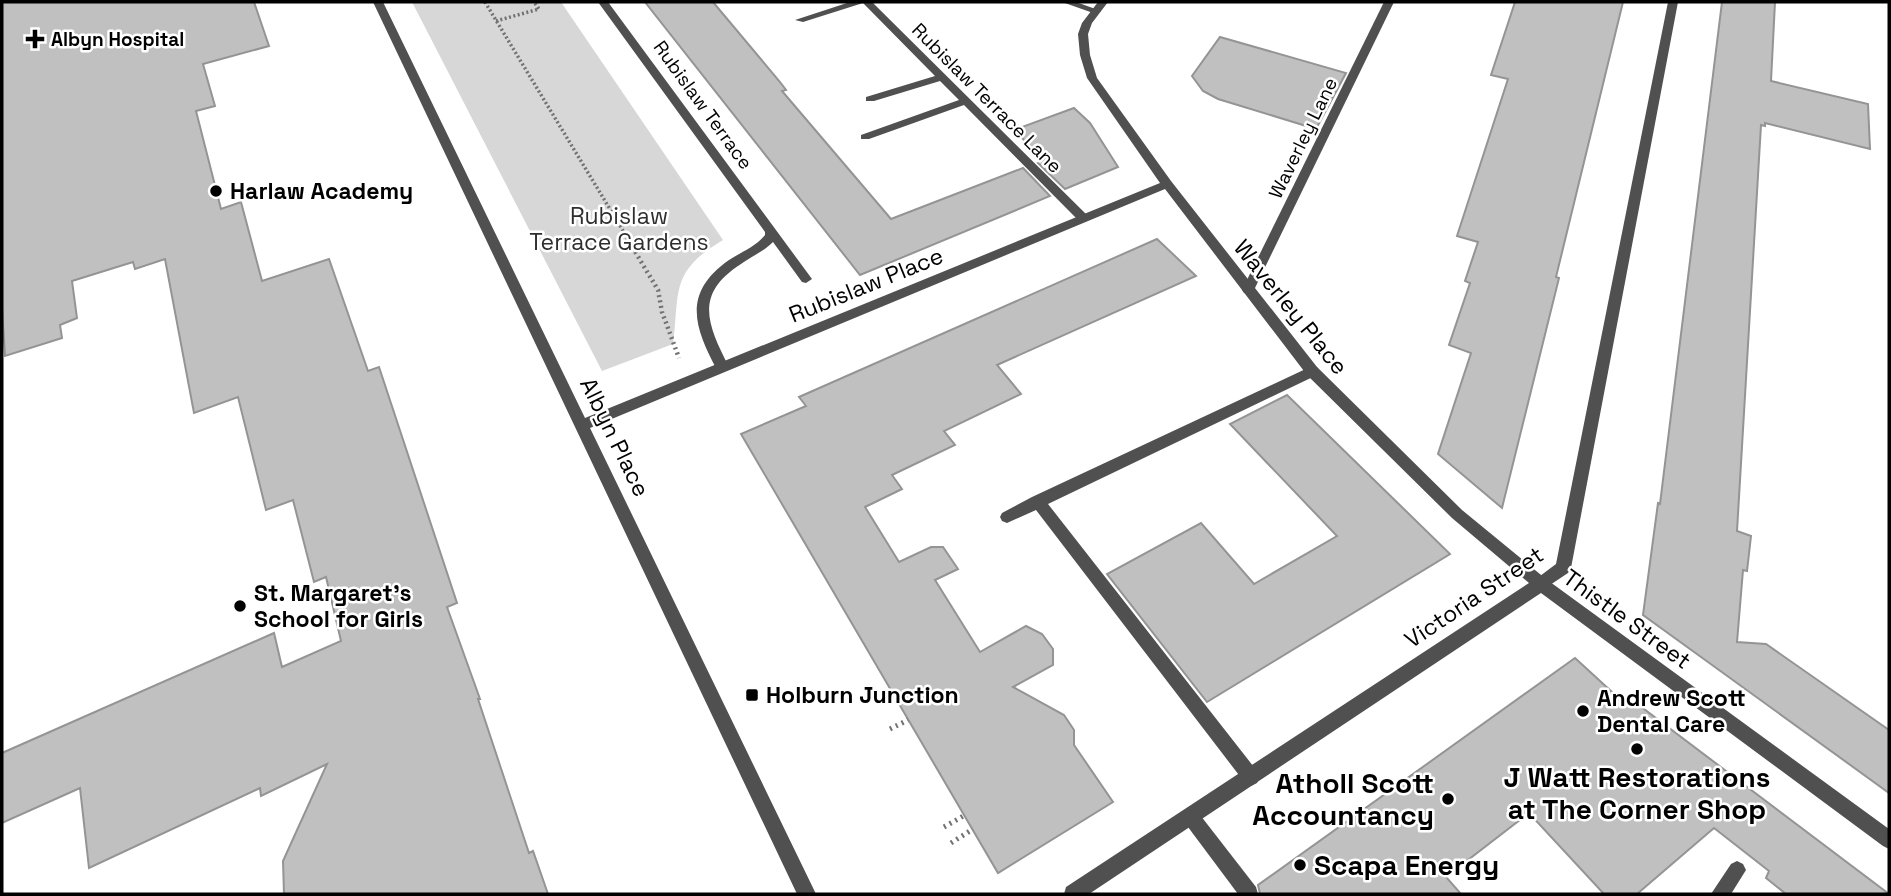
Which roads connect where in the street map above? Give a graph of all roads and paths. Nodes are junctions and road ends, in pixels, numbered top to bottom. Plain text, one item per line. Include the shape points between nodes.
1 (378, 2) edge
2 (485, 2) edge
3 (534, 2) edge
4 (603, 2) edge
5 (859, 2) edge
6 (867, 2) edge
7 (1067, 2) edge
8 (1389, 2) edge
9 (1673, 2) edge
10 (1100, 6) edge
11 (800, 20) dead end
12 (496, 21) junction
13 (942, 77) junction
14 (870, 99) dead end
15 (966, 102) junction
16 (865, 137) dead end
17 (1167, 184) junction
18 (1083, 218) junction
19 (771, 230) junction
20 (806, 279) dead end
21 (1248, 290) junction
22 (722, 367) junction
23 (1312, 371) junction
24 (690, 380) junction
25 (582, 425) junction
26 (1037, 501) junction
27 (1007, 517) dead end
28 (1541, 584) junction
29 (908, 720) dead end
30 (890, 729) dead end
31 (1251, 777) junction
32 (965, 815) dead end
33 (1191, 817) junction
34 (944, 827) dead end
35 (973, 829) dead end
36 (1889, 840) edge
37 (951, 842) dead end
38 (1737, 870) dead end
39 (807, 894) edge
40 (1073, 894) edge
41 (1249, 894) edge
42 (1720, 894) edge

1 - 25 street, Albyn Place
2 - 12 path
3 - 12 path via 539,9
4 - 19 street, Rubislaw Terrace
5 - 11 street
6 - 13 street, Rubislaw Terrace Lane
7 - 10 street
8 - 21 street, Waverley Lane
9 - 28 street, Victoria Street via 1563,568
10 - 17 street, Waverley Place via 1083,34 1092,78
12 - 24 path via 658,290 673,344
13 - 14 street
13 - 15 street, Rubislaw Terrace Lane
15 - 16 street
15 - 18 street, Rubislaw Terrace Lane
17 - 18 street, Rubislaw Place
17 - 21 street, Waverley Place
18 - 22 street, Rubislaw Place
19 - 20 street, Rubislaw Terrace
19 - 22 street via 764,246 716,275 704,295 702,324
21 - 23 street, Waverley Place
22 - 24 street, Rubislaw Place
23 - 26 street
23 - 28 street, Waverley Place via 1457,514
24 - 25 street, Rubislaw Place
25 - 39 street, Albyn Place
26 - 27 street
26 - 31 street
28 - 31 street, Victoria Street
28 - 36 street, Thistle Street
29 - 30 path
31 - 33 street, Victoria Street
32 - 34 path
33 - 40 street, Victoria Street
33 - 41 street
35 - 37 path
38 - 42 street

